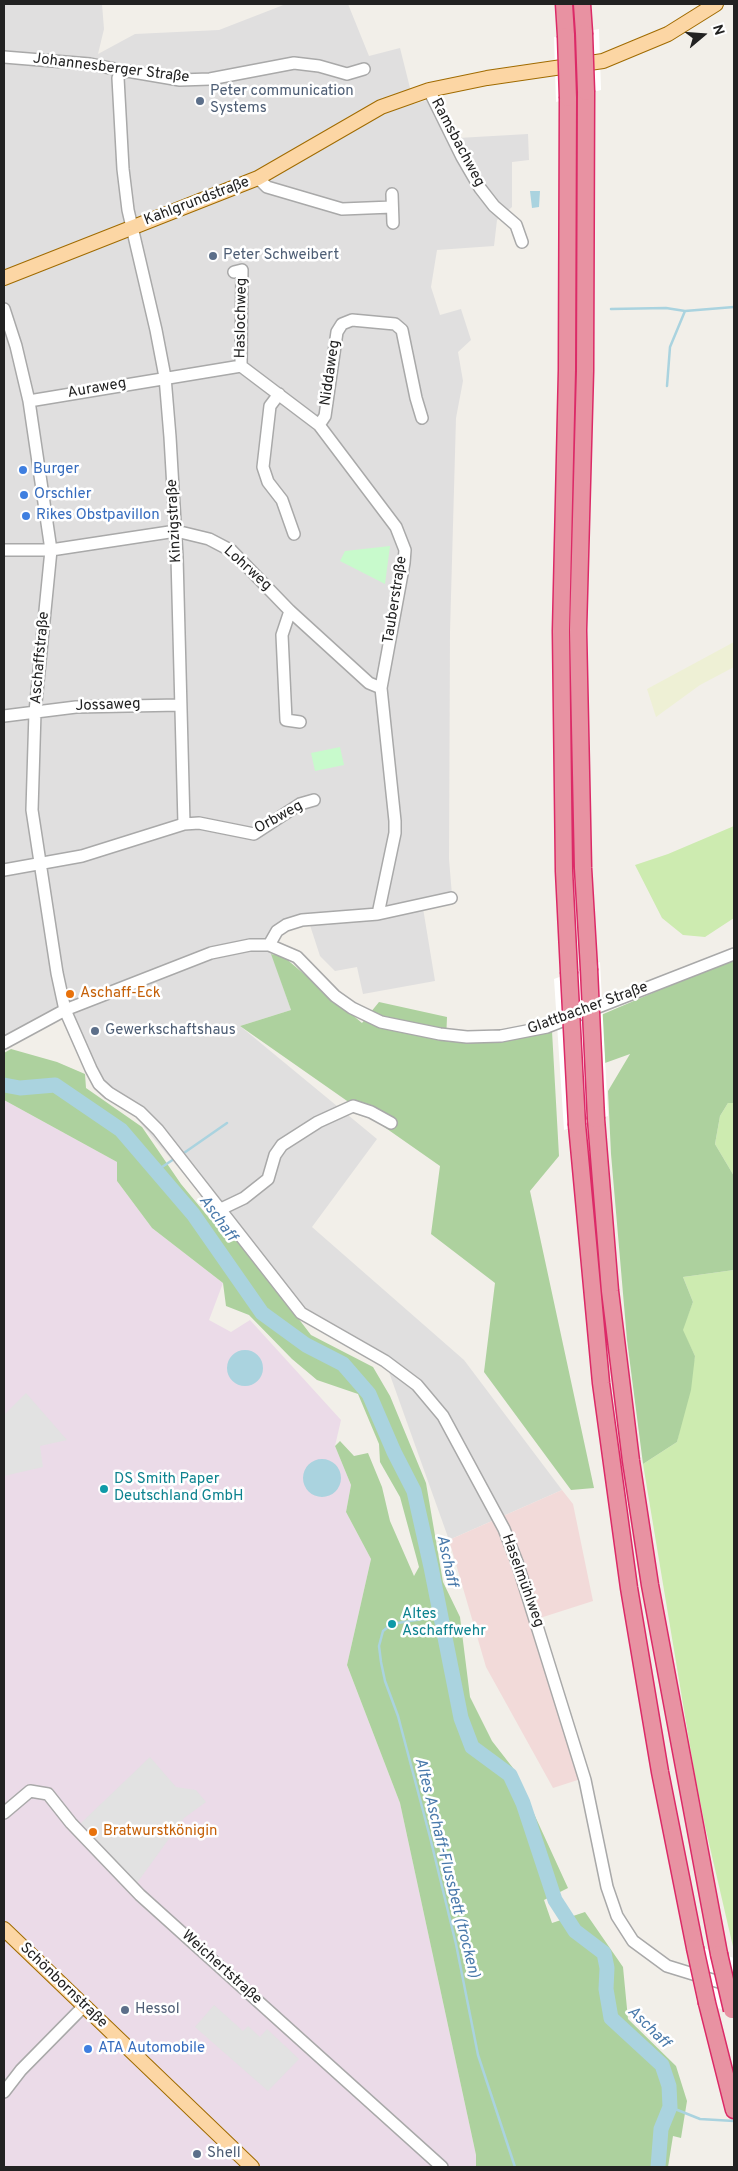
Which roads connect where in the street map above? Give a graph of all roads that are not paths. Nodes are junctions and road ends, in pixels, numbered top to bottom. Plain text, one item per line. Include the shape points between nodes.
1 (564, 4) edge
2 (582, 4) edge
3 (716, 4) edge
4 (4, 57) edge
5 (364, 69) dead end
6 (121, 73) junction
7 (429, 90) junction
8 (258, 178) junction
9 (392, 194) dead end
10 (392, 207) junction
11 (393, 223) dead end
12 (132, 228) junction
13 (522, 242) dead end
14 (243, 269) dead end
15 (4, 278) edge
16 (4, 309) edge
17 (241, 366) junction
18 (165, 377) junction
19 (279, 394) junction
20 (29, 401) junction
21 (422, 418) dead end
22 (319, 425) junction
23 (176, 531) junction
24 (294, 534) dead end
25 (4, 550) edge
26 (51, 550) junction
27 (290, 611) junction
28 (381, 688) junction
29 (180, 705) junction
30 (36, 712) junction
31 (4, 716) edge
32 (300, 722) dead end
33 (314, 800) dead end
34 (184, 824) junction
35 (39, 865) junction
36 (4, 870) edge
37 (450, 898) dead end
38 (378, 914) junction
39 (269, 945) junction
40 (734, 954) edge
41 (65, 1010) junction
42 (4, 1043) edge
43 (391, 1123) dead end
44 (221, 1209) junction
45 (4, 1813) edge
46 (4, 1929) edge
47 (734, 1986) edge
48 (83, 2007) junction
49 (733, 2015) edge
50 (4, 2092) edge
51 (734, 2110) edge
52 (252, 2167) edge
53 (442, 2167) edge

1 - 51 highway, bridge via 568,98 567,370 561,631 564,871 577,1125 601,1383 629,1588 660,1772 695,1948
2 - 49 highway, bridge via 586,92 578,630 583,868 596,1119 610,1291 650,1585
3 - 7 main road, Kahlgrundstraße via 668,34 603,61
4 - 6 street, Johannesberger Straße via 90,64
5 - 6 street, Johannesberger Straße via 347,74 294,63 210,79 180,80 127,71
6 - 12 street, Kinzigstraße via 118,78 123,169
7 - 8 main road, Kahlgrundstraße via 381,107
7 - 13 street, Ramsbachweg via 480,188 494,206 516,225
8 - 10 street via 267,187 342,209
8 - 12 main road, Kahlgrundstraße
9 - 10 street
10 - 11 street
12 - 15 main road, Kahlgrundstraße
12 - 18 street, Kinzigstraße
14 - 17 street, Haslochweg
16 - 20 street, Aschaffstraße
17 - 18 street
17 - 19 street, Tauberstraße
18 - 20 street, Auraweg
18 - 23 street, Kinzigstraße
19 - 22 street, Tauberstraße
19 - 24 street via 270,406 263,467 268,482 282,500
20 - 26 street, Aschaffstraße
21 - 22 street, Niddaweg via 402,330 395,324 352,320 342,324 337,332 325,416
22 - 28 street, Tauberstraße via 396,527 405,550
23 - 26 street, Lohrweg
23 - 27 street, Lohrweg via 209,539 232,551
23 - 29 street, Kinzigstraße
25 - 26 street, Lohrweg
26 - 30 street, Aschaffstraße
27 - 28 street, Lohrweg via 369,683
27 - 32 street via 282,635 286,720
28 - 38 street, Tauberstraße via 395,833
29 - 30 street, Jossaweg via 76,707
29 - 34 street, Kinzigstraße
30 - 31 street, Jossaweg
30 - 35 street, Aschaffstraße via 32,810
33 - 34 street, Orbweg via 300,804 254,834
34 - 35 street via 82,856
35 - 36 street
35 - 41 street, Aschaffstraße
37 - 38 street
38 - 39 street via 302,920 277,931
39 - 40 street, Glattbacher Straße via 296,957 334,996 381,1022 467,1037 501,1036 547,1027
39 - 41 street, Glattbacher Straße via 250,945 211,953
41 - 42 street, Glattbacher Straße
41 - 44 street, Haselmühlweg via 99,1084 150,1120
43 - 44 street via 353,1106 325,1118 282,1145 268,1179 244,1198
44 - 47 street, Haselmühlweg via 301,1313 385,1361 418,1385 443,1416 504,1529 517,1562 585,1780 607,1887 617,1916 633,1941 667,1966
45 - 53 street, Weichertstraße via 30,1791 48,1794 71,1824 140,1895
46 - 48 main road, Schönbornstraße
48 - 50 street via 21,2070
48 - 52 main road, Schönbornstraße

